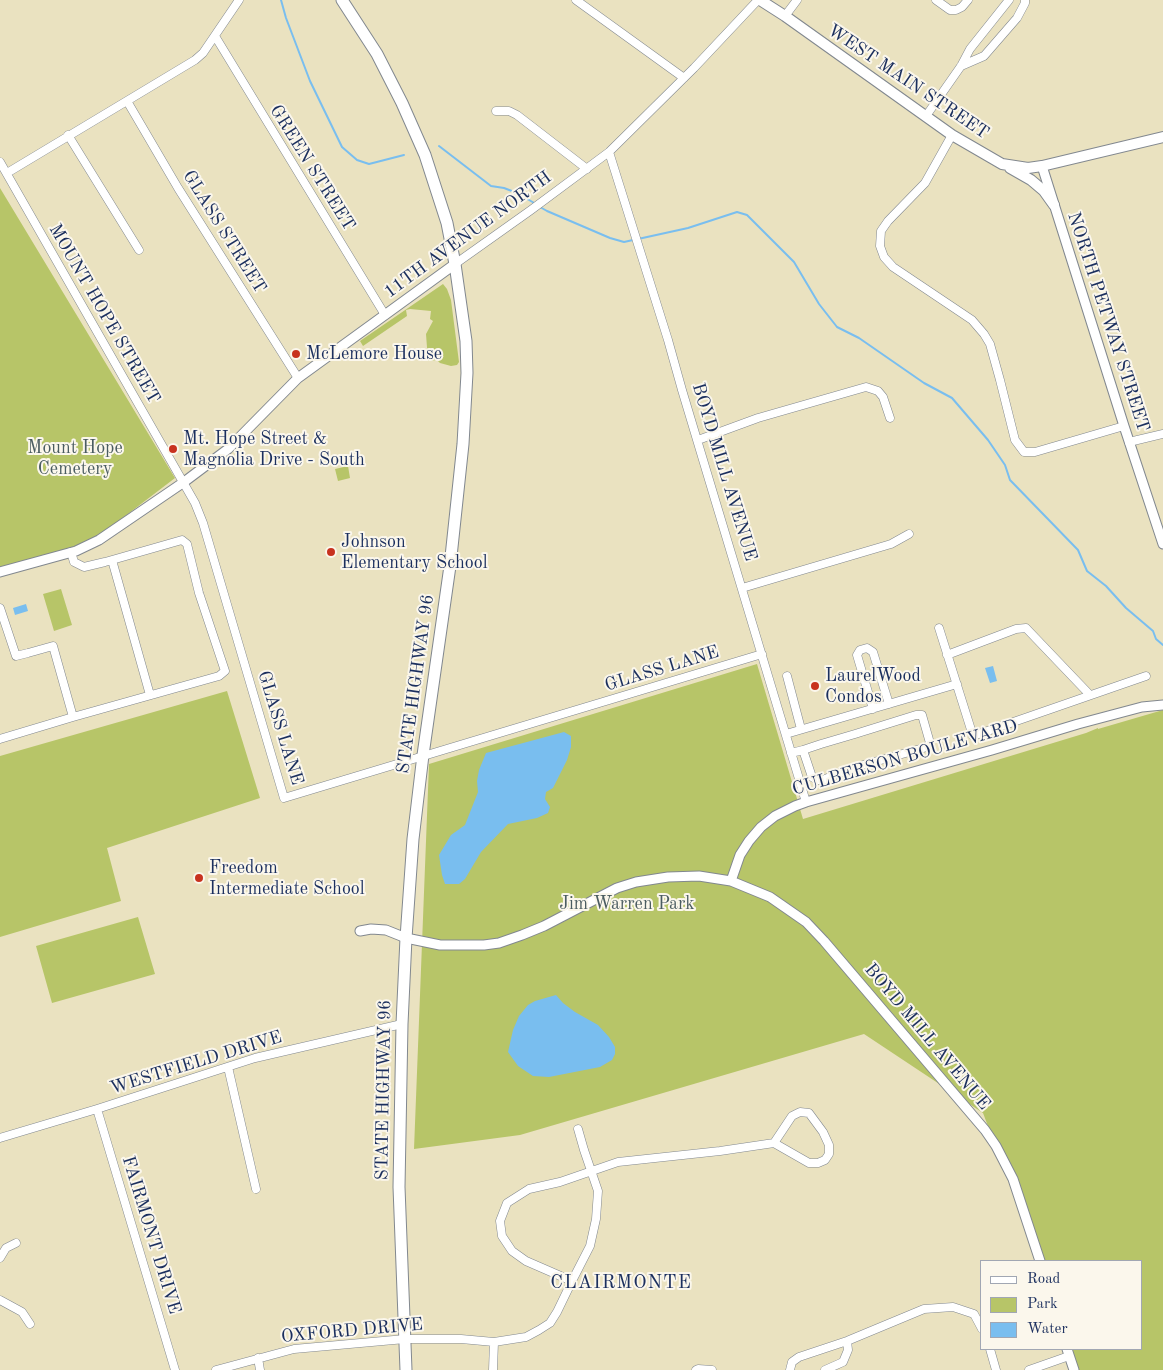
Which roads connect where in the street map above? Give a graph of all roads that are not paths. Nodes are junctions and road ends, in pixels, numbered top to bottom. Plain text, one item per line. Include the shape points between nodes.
1 (239, 0) edge
2 (342, 0) edge
3 (576, 0) edge
4 (759, 0) edge
5 (797, 0) edge
6 (936, 0) edge
7 (968, 0) edge
8 (1009, 0) edge
9 (1025, 0) edge
10 (785, 16) junction
11 (215, 36) junction
12 (961, 66) junction
13 (684, 78) junction
14 (126, 101) junction
15 (496, 111) dead end
16 (926, 116) junction
17 (68, 135) junction
18 (952, 135) junction
19 (1163, 137) edge
20 (609, 152) junction
21 (0, 162) edge
22 (1002, 164) junction
23 (1042, 166) junction
24 (587, 169) junction
25 (6, 173) junction
26 (1054, 206) junction
27 (139, 250) dead end
28 (455, 264) junction
29 (385, 315) junction
30 (298, 378) junction
31 (890, 418) dead end
32 (1124, 426) junction
33 (1163, 434) edge
34 (698, 440) junction
35 (1129, 442) junction
36 (184, 482) junction
37 (909, 534) dead end
38 (1163, 544) edge
39 (71, 552) junction
40 (112, 560) junction
41 (0, 572) edge
42 (742, 588) junction
43 (0, 608) edge
44 (938, 628) dead end
45 (762, 654) junction
46 (947, 654) junction
47 (787, 676) dead end
48 (1146, 676) dead end
49 (956, 684) junction
50 (150, 695) junction
51 (1090, 695) junction
52 (889, 704) junction
53 (1163, 705) edge
54 (873, 709) junction
55 (73, 717) junction
56 (801, 729) junction
57 (786, 734) junction
58 (0, 739) edge
59 (803, 750) junction
60 (792, 753) junction
61 (423, 756) junction
62 (806, 802) junction
63 (731, 881) junction
64 (360, 931) dead end
65 (406, 938) junction
66 (402, 1024) junction
67 (228, 1067) junction
68 (97, 1109) junction
69 (578, 1129) dead end
70 (0, 1138) edge
71 (774, 1143) junction
72 (591, 1171) junction
73 (256, 1189) dead end
74 (16, 1243) dead end
75 (0, 1258) edge
76 (1040, 1260) edge
77 (572, 1282) junction
78 (0, 1300) edge
79 (30, 1324) dead end
80 (980, 1325) edge
81 (405, 1338) junction
82 (847, 1340) junction
83 (494, 1342) junction
84 (990, 1350) edge
85 (1068, 1352) edge
86 (258, 1358) junction
87 (175, 1370) edge
88 (216, 1370) edge
89 (260, 1370) edge
90 (406, 1370) edge
91 (493, 1370) edge
92 (696, 1370) edge
93 (712, 1370) edge
94 (790, 1370) edge
95 (825, 1370) edge
96 (996, 1370) edge
97 (1029, 1370) edge
98 (1074, 1370) edge

1 - 11 street
2 - 28 main road, STATE HIGHWAY 96 via 377,54 425,155 447,223
3 - 13 street
4 - 10 main road, WEST MAIN STREET
4 - 13 street, 11TH AVENUE NORTH
5 - 10 street
6 - 7 street via 950,10 956,10
8 - 12 street via 970,49
9 - 12 street via 1017,18 984,56
10 - 16 main road, WEST MAIN STREET
11 - 14 street via 195,60
11 - 29 street, GREEN STREET
12 - 16 street
13 - 20 street, 11TH AVENUE NORTH
14 - 17 street
14 - 30 street, GLASS STREET
15 - 24 street via 517,115
16 - 18 main road, WEST MAIN STREET
17 - 25 street
17 - 27 street
18 - 22 main road, WEST MAIN STREET
18 - 32 street via 925,183 881,231 880,246 884,257 893,267 972,320 984,334 990,344 1015,440 1024,452 1035,452
19 - 23 main road, WEST MAIN STREET
20 - 24 street, 11TH AVENUE NORTH
20 - 34 street, BOYD MILL AVENUE
21 - 25 street, MOUNT HOPE STREET
22 - 23 main road, WEST MAIN STREET via 1028,168
22 - 26 main road via 1031,180
23 - 26 street, NORTH PETWAY STREET
24 - 28 street, 11TH AVENUE NORTH
25 - 36 street, MOUNT HOPE STREET
26 - 32 street, NORTH PETWAY STREET
28 - 29 street, 11TH AVENUE NORTH
28 - 61 main road, STATE HIGHWAY 96 via 466,341 464,444
29 - 30 street, 11TH AVENUE NORTH
30 - 36 street, 11TH AVENUE NORTH via 228,449
31 - 34 street via 878,391 866,386 758,418
32 - 35 street, NORTH PETWAY STREET
33 - 35 street
34 - 42 street, BOYD MILL AVENUE
35 - 38 street, NORTH PETWAY STREET
36 - 39 street, 11TH AVENUE NORTH via 99,540
36 - 61 street, GLASS LANE via 203,523 284,798
37 - 42 street via 891,544
39 - 40 street via 74,562 84,567
39 - 41 street, 11TH AVENUE NORTH
40 - 50 street
40 - 50 street via 182,540 187,544 199,593 225,671 219,676
42 - 45 street, BOYD MILL AVENUE
43 - 55 street via 16,656 53,646
44 - 46 street
45 - 57 street, BOYD MILL AVENUE
45 - 61 street, GLASS LANE
46 - 49 street
46 - 51 street via 1026,628
47 - 56 street
48 - 51 street
49 - 51 street via 973,736
49 - 52 street
50 - 55 street
52 - 54 street
52 - 54 street via 873,652 867,648 860,650 857,655
53 - 62 street, CULBERSON BOULEVARD via 1142,707 1078,724
54 - 56 street
55 - 58 street
56 - 57 street
57 - 60 street, BOYD MILL AVENUE
59 - 59 street via 916,715 922,716 930,743 927,747 848,769 822,780 812,777
59 - 60 street
60 - 62 street, BOYD MILL AVENUE
61 - 65 main road, STATE HIGHWAY 96
62 - 63 street, CULBERSON BOULEVARD via 775,816 761,827 740,855
63 - 65 street via 668,876 636,882 617,888 544,926 499,943 440,945
63 - 76 street, BOYD MILL AVENUE via 770,897 806,922 985,1130 1013,1179
64 - 65 street via 386,930
65 - 66 main road, STATE HIGHWAY 96
66 - 67 street, WESTFIELD DRIVE
66 - 81 main road, STATE HIGHWAY 96 via 399,1187
67 - 68 street, WESTFIELD DRIVE
67 - 73 street
68 - 70 street, WESTFIELD DRIVE
68 - 87 street, FAIRMONT DRIVE
69 - 72 street, OXFORD DRIVE
71 - 71 street via 809,1163 825,1160 829,1154 829,1144 809,1113 800,1112 792,1116
71 - 72 street via 618,1162
72 - 77 street, OXFORD DRIVE via 598,1191 596,1219 590,1246
72 - 77 street via 529,1189 507,1203 500,1221 502,1236 512,1251
74 - 75 street via 6,1248
77 - 83 street, OXFORD DRIVE via 550,1323 526,1337
78 - 79 street via 22,1312
80 - 82 street via 974,1314 953,1307 924,1309
81 - 83 street, OXFORD DRIVE
81 - 86 street, OXFORD DRIVE via 294,1349
81 - 90 main road, STATE HIGHWAY 96
82 - 94 street via 799,1357 792,1362
82 - 95 street via 848,1350 842,1362
83 - 91 street
84 - 96 street
85 - 97 street
85 - 98 street
86 - 88 street, OXFORD DRIVE
86 - 89 street
92 - 93 street

